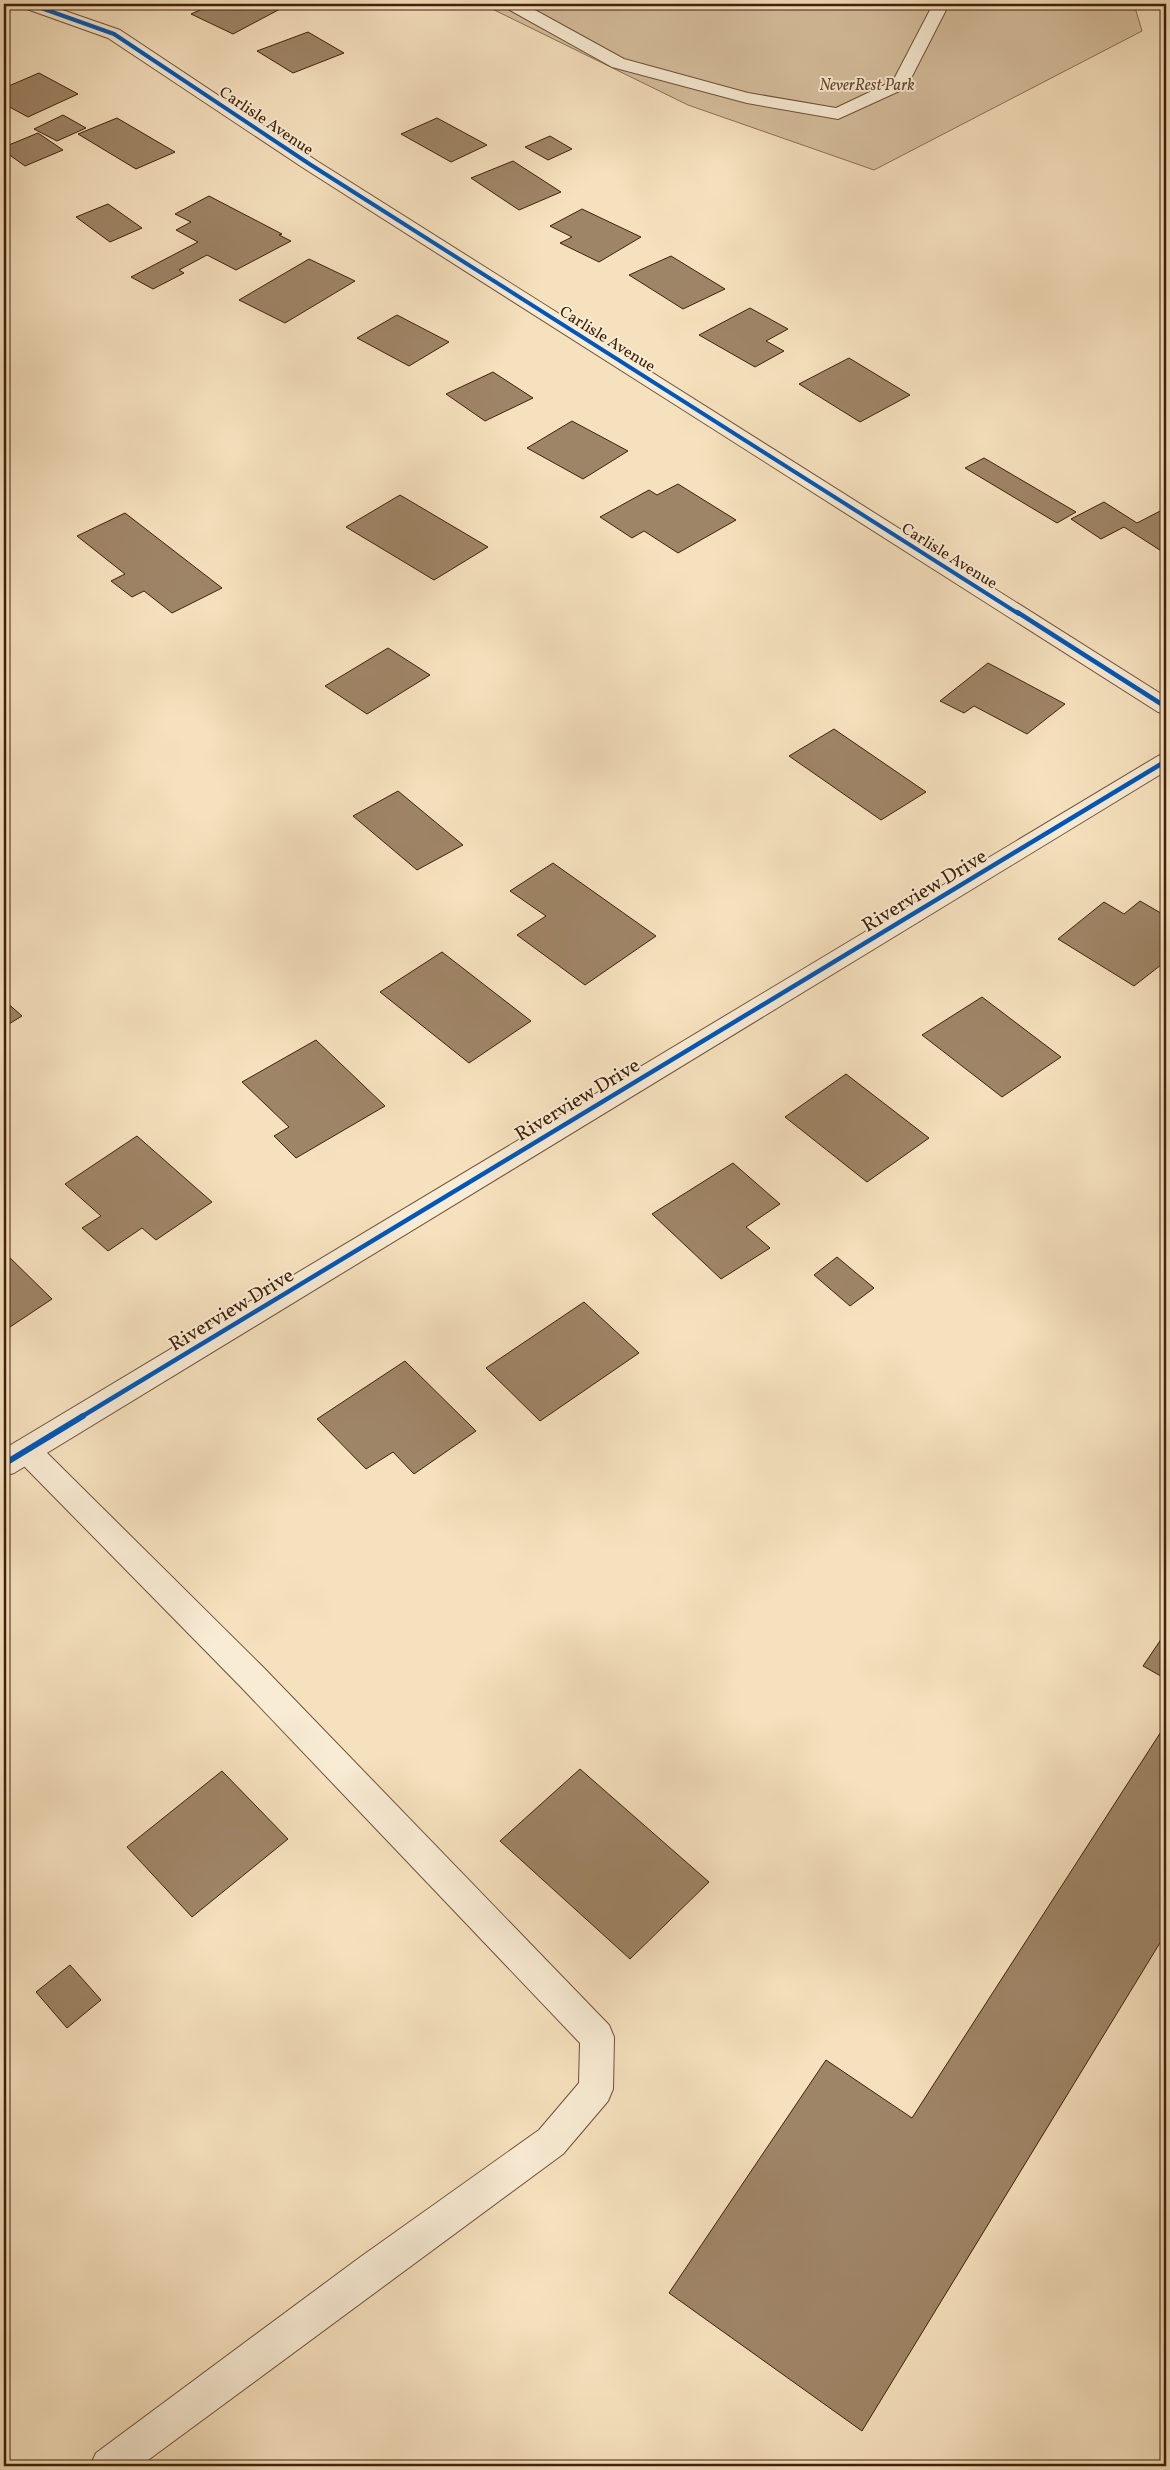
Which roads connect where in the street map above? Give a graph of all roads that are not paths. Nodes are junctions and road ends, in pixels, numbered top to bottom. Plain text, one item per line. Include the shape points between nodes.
1 (30, 4) edge
2 (512, 4) edge
3 (936, 4) edge
4 (1166, 707) edge
5 (1166, 761) edge
6 (15, 1457) edge
7 (109, 2466) edge

1 - 4 street, Carlisle Avenue via 114,34 311,165
2 - 3 street via 618,63 747,98 838,114 900,84 938,10
5 - 6 street, Riverview Drive
6 - 7 street via 252,1677 597,2037 596,2089 551,2142

